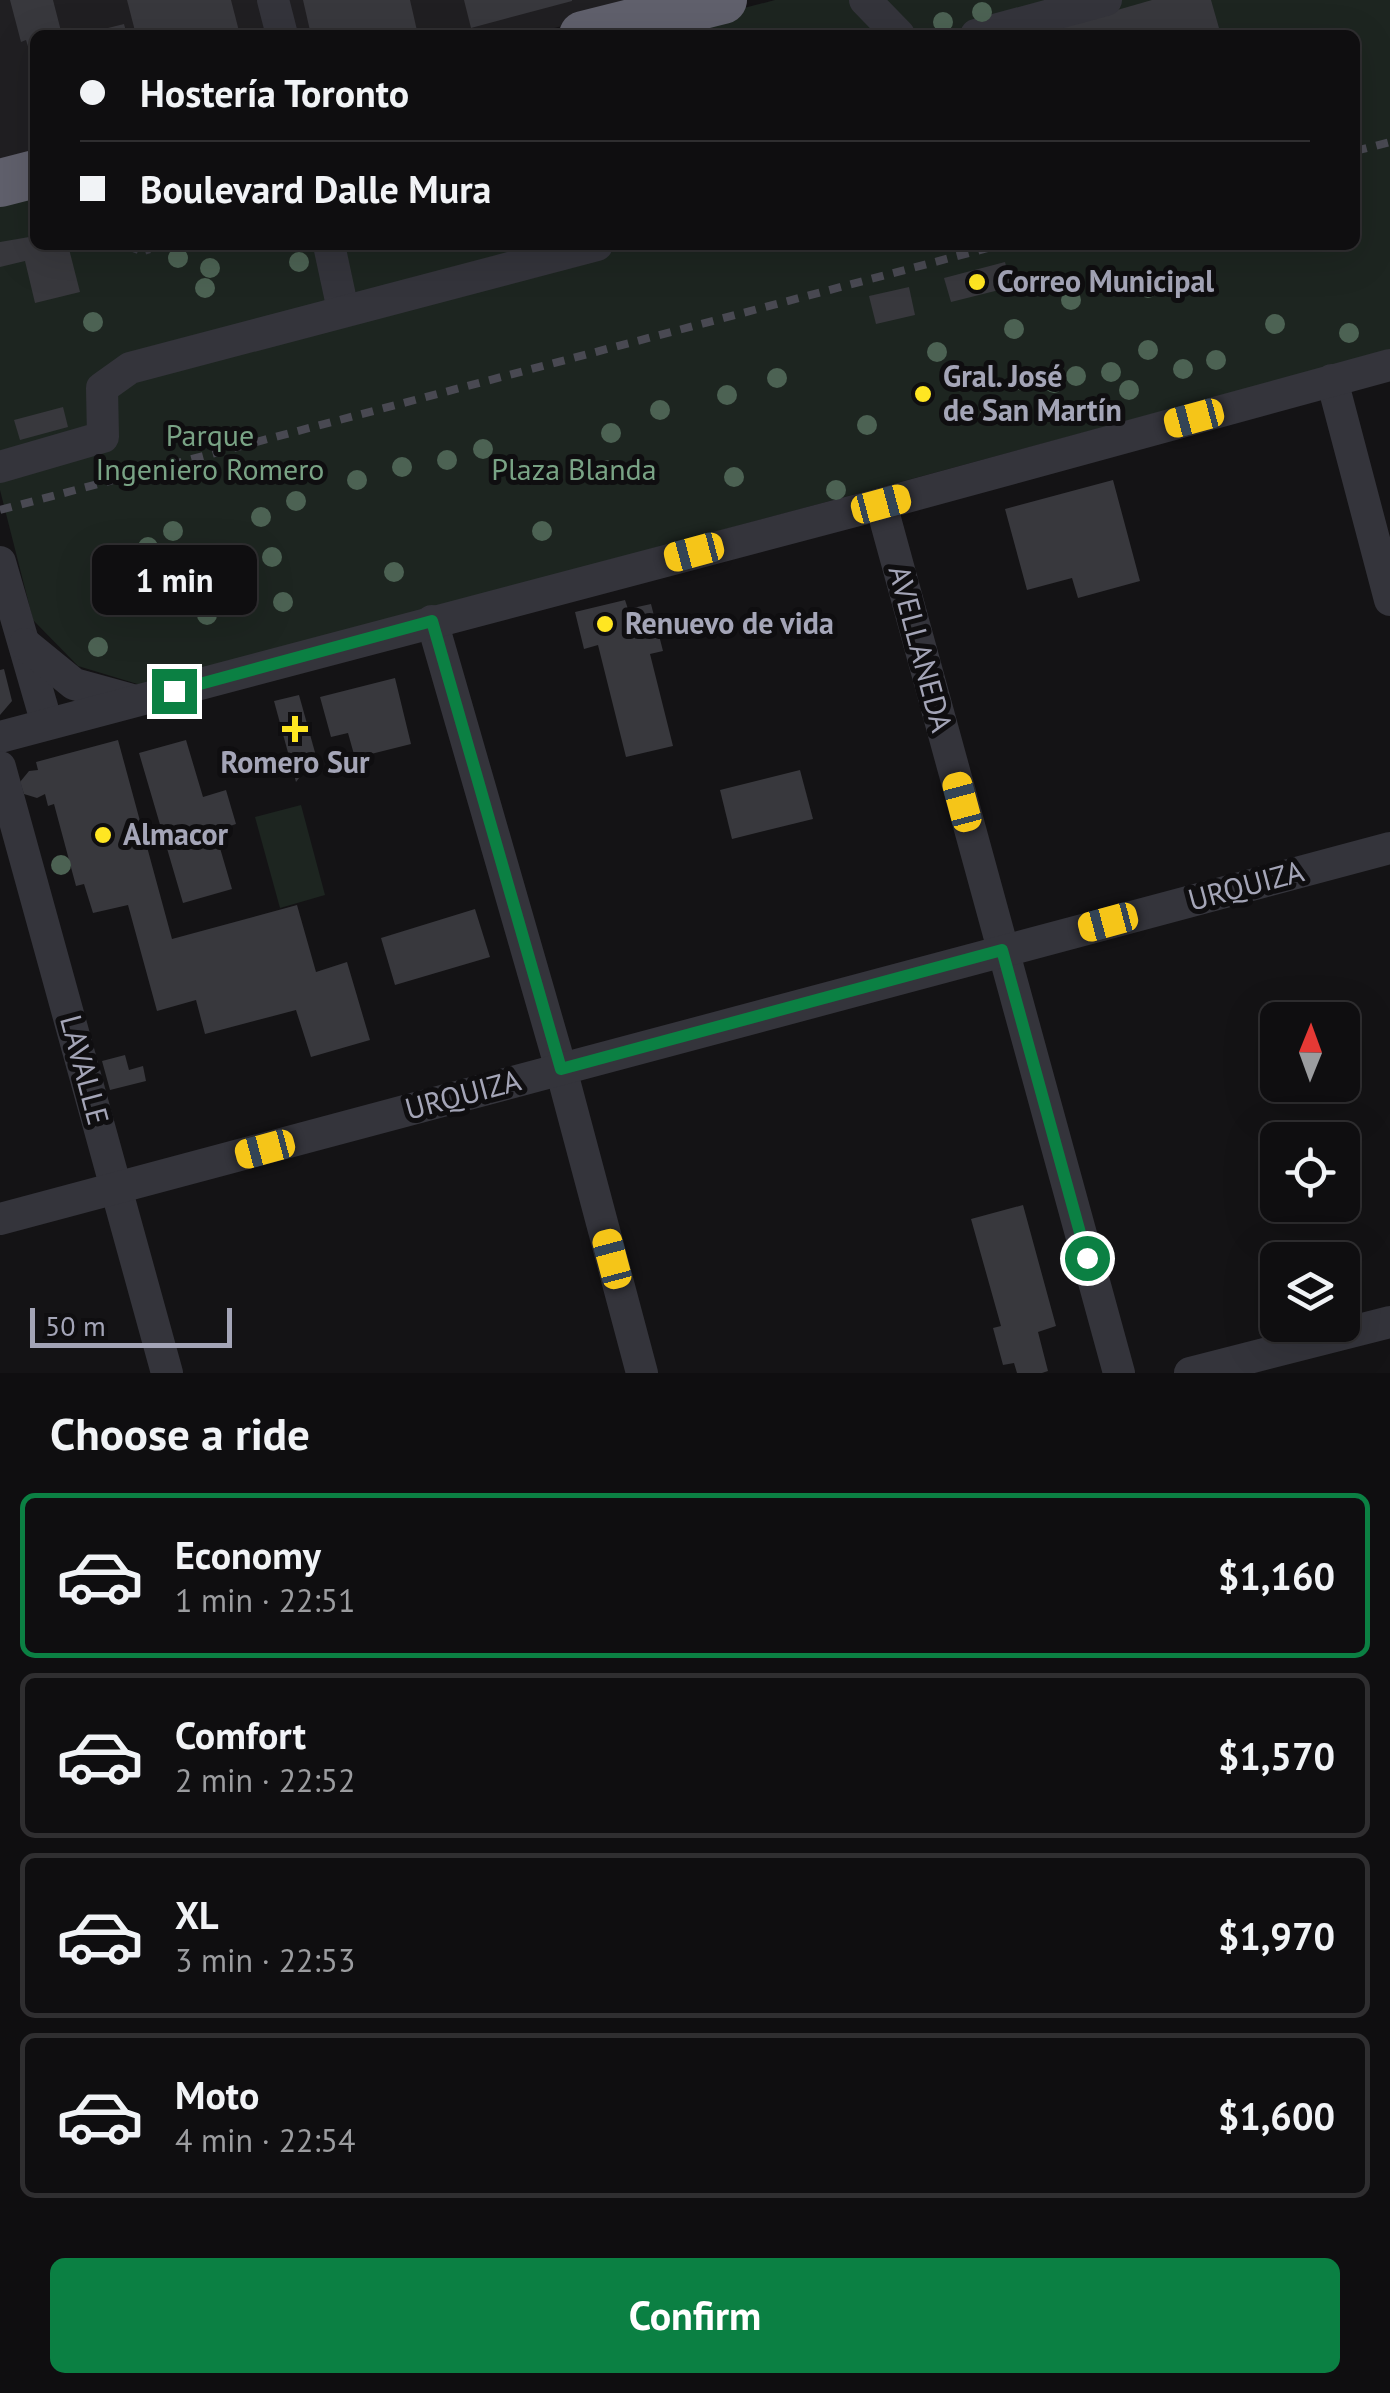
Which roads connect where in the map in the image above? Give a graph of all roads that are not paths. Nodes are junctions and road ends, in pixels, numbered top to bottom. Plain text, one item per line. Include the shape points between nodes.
1 (273, 0) edge
2 (723, 0) edge
3 (866, 0) edge
4 (1106, 0) edge
5 (281, 30) edge
6 (604, 30) edge
7 (894, 30) edge
8 (995, 30) edge
9 (30, 175) edge
10 (0, 183) edge
11 (330, 250) edge
12 (576, 250) edge
13 (342, 310) junction
14 (1390, 365) edge
15 (1332, 380) junction
16 (0, 466) edge
17 (881, 504) junction
18 (0, 562) edge
19 (1390, 600) edge
20 (432, 621) junction
21 (24, 644) junction
22 (136, 701) junction
23 (48, 724) junction
24 (0, 736) edge
25 (0, 767) edge
26 (1390, 848) edge
27 (1002, 950) junction
28 (561, 1069) junction
29 (116, 1189) junction
30 (0, 1218) edge
31 (1390, 1322) edge
32 (167, 1373) edge
33 (642, 1373) edge
34 (1118, 1373) edge
35 (1190, 1373) edge

1 - 5 street
2 - 6 highway
3 - 7 street
4 - 8 street
9 - 10 highway
11 - 13 street
12 - 13 street
13 - 16 street via 130,368 102,388 103,437
14 - 15 street
15 - 17 street
15 - 19 street
17 - 20 street
17 - 27 street, AVELLANEDA
18 - 21 street
20 - 22 street
20 - 28 street
21 - 22 street via 74,684
21 - 23 street
22 - 23 street
23 - 24 street
25 - 29 street, LAVALLE
26 - 27 street, URQUIZA
27 - 28 street, URQUIZA
27 - 34 street, AVELLANEDA
28 - 29 street, URQUIZA
28 - 33 street
29 - 30 street, URQUIZA
29 - 32 street, LAVALLE
31 - 35 street

